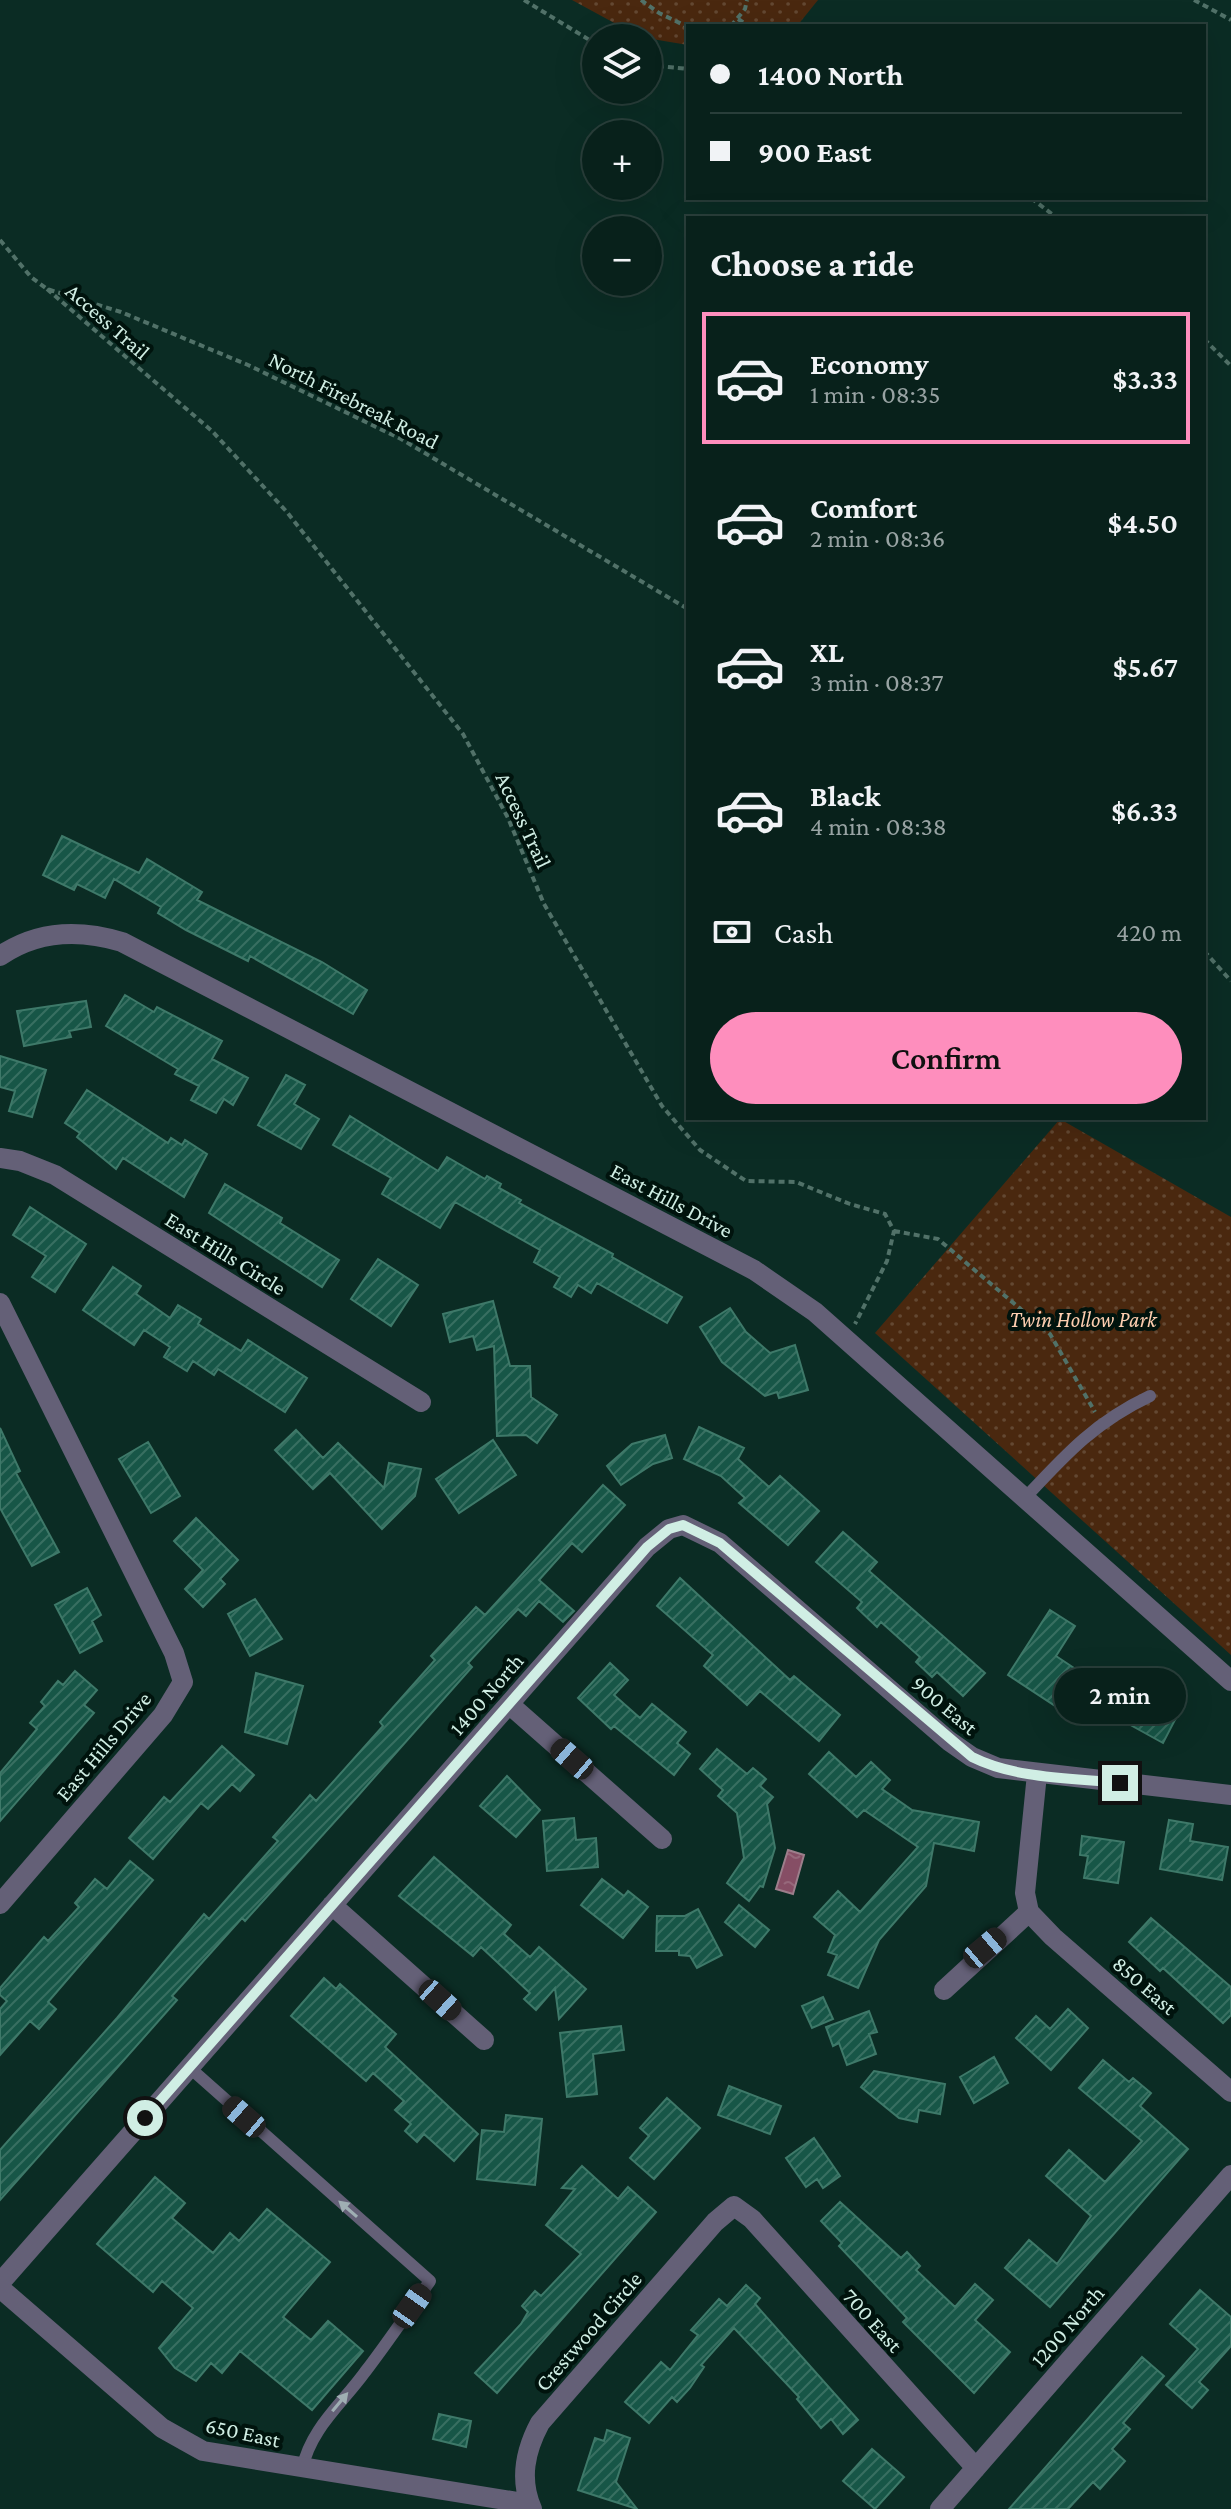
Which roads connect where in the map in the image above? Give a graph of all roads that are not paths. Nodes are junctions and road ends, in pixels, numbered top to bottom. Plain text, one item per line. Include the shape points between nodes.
1 (0, 956) edge
2 (0, 1158) edge
3 (0, 1303) edge
4 (1150, 1396) dead end
5 (421, 1402) dead end
6 (1025, 1498) junction
7 (683, 1525) joint
8 (1231, 1681) edge
9 (509, 1704) junction
10 (1037, 1774) junction
11 (1231, 1795) edge
12 (662, 1839) dead end
13 (0, 1904) edge
14 (332, 1905) junction
15 (1029, 1912) junction
16 (944, 1990) dead end
17 (484, 2040) dead end
18 (190, 2068) junction
19 (1231, 2092) edge
20 (1231, 2175) edge
21 (734, 2206) joint
22 (0, 2286) edge
23 (976, 2468) junction
24 (302, 2469) junction
25 (531, 2506) edge
26 (940, 2509) edge

1 - 6 street, East Hills Drive via 36,939 70,932 139,950 754,1270 847,1340
2 - 5 street, East Hills Circle via 55,1175
3 - 13 street, East Hills Drive via 174,1653 183,1682 163,1715
4 - 6 lane via 1080,1438
6 - 8 street, East Hills Drive
7 - 9 street, 1400 North via 647,1547
7 - 10 street, 900 East via 720,1543 959,1750 984,1763
9 - 12 street
9 - 14 street, 1400 North
10 - 11 street, 900 East
10 - 15 street via 1025,1893
14 - 17 street
14 - 18 street, 1400 North
15 - 16 street
15 - 19 street, 850 East
18 - 22 street, 1400 North
24 -> 18 lane via 316,2431 364,2375 430,2281
20 - 23 street, 1200 North
21 - 23 street, 700 East via 752,2219
21 - 25 street, Crestwood Circle via 540,2423 524,2472
22 - 24 street, 650 East via 174,2437 203,2451
23 - 26 street, 1200 North
24 - 25 street, 650 East

